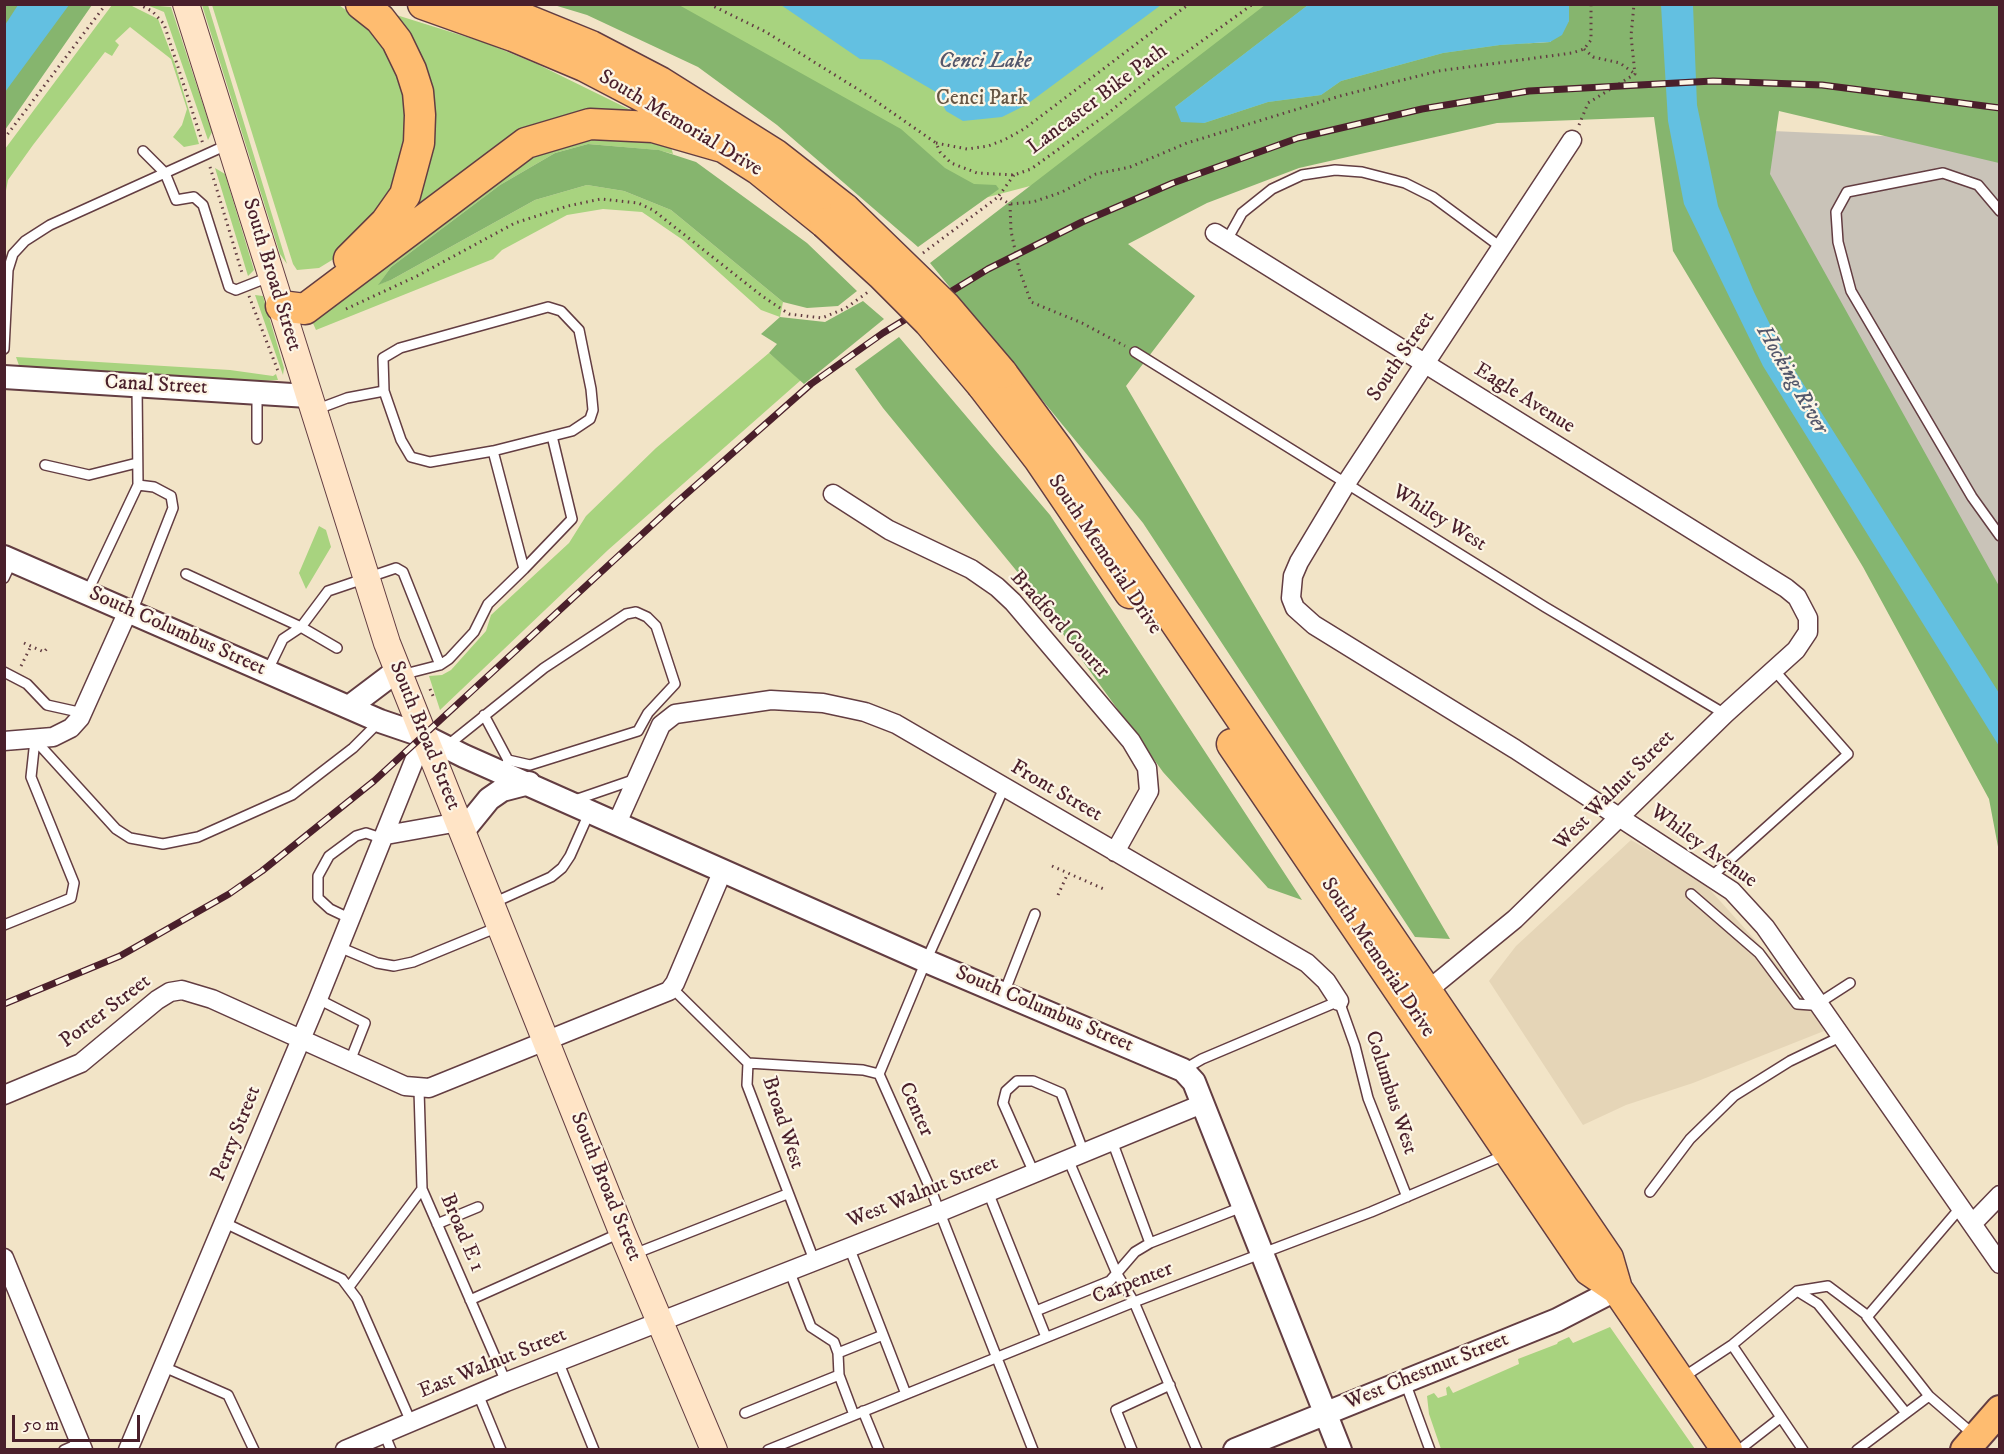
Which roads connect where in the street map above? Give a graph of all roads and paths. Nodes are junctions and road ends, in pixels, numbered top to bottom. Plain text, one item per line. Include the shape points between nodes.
1 (106, 4) edge
2 (138, 4) edge
3 (186, 4) edge
4 (361, 4) edge
5 (423, 4) edge
6 (489, 4) edge
7 (709, 4) edge
8 (1189, 4) edge
9 (1253, 4) edge
10 (1591, 4) edge
11 (1634, 4) edge
12 (1584, 49) junction
13 (1635, 74) junction
14 (4, 140) edge
15 (1572, 140) joint
16 (202, 141) dead end
17 (231, 143) junction
18 (936, 143) junction
19 (726, 148) junction
20 (143, 151) dead end
21 (165, 173) junction
22 (1014, 175) junction
23 (998, 197) junction
24 (1010, 204) junction
25 (2000, 211) edge
26 (835, 216) junction
27 (1221, 236) joint
28 (1502, 248) junction
29 (920, 254) dead end
30 (271, 276) junction
31 (6, 280) edge
32 (874, 288) dead end
33 (281, 306) junction
34 (338, 313) dead end
35 (4, 349) edge
36 (1135, 352) joint
37 (1425, 364) junction
38 (4, 377) edge
39 (992, 379) junction
40 (137, 385) junction
41 (257, 391) junction
42 (384, 391) junction
43 (311, 403) junction
44 (552, 436) junction
45 (257, 439) dead end
46 (493, 451) junction
47 (137, 463) junction
48 (45, 465) dead end
49 (1347, 482) junction
50 (138, 485) junction
51 (833, 494) dead end
52 (2000, 536) edge
53 (7, 565) edge
54 (524, 569) junction
55 (186, 574) dead end
56 (365, 577) junction
57 (87, 593) junction
58 (1804, 607) joint
59 (1295, 608) joint
60 (130, 611) junction
61 (301, 627) junction
62 (24, 643) dead end
63 (30, 646) junction
64 (49, 646) dead end
65 (337, 648) dead end
66 (440, 665) junction
67 (1774, 670) junction
68 (4, 672) edge
69 (267, 672) junction
70 (399, 673) junction
71 (14, 677) junction
72 (430, 689) dead end
73 (434, 699) dead end
74 (349, 707) junction
75 (83, 713) junction
76 (1725, 714) junction
77 (484, 716) junction
78 (380, 721) junction
79 (35, 740) junction
80 (4, 741) edge
81 (435, 741) junction
82 (506, 766) junction
83 (638, 778) junction
84 (529, 783) junction
85 (1004, 788) junction
86 (569, 802) junction
87 (590, 811) junction
88 (1621, 817) junction
89 (617, 823) junction
90 (461, 827) junction
91 (385, 837) junction
92 (1115, 852) junction
93 (1052, 866) dead end
94 (723, 870) junction
95 (1068, 873) junction
96 (1712, 876) junction
97 (1106, 890) dead end
98 (1691, 894) dead end
99 (1058, 895) dead end
100 (1035, 914) dead end
101 (496, 915) junction
102 (351, 919) junction
103 (4, 925) edge
104 (339, 947) junction
105 (926, 961) junction
106 (1850, 983) dead end
107 (672, 988) junction
108 (1427, 992) junction
109 (1004, 993) junction
110 (318, 999) junction
111 (1339, 1001) junction
112 (1818, 1001) junction
113 (1842, 1036) junction
114 (301, 1038) junction
115 (546, 1040) junction
116 (350, 1061) junction
117 (748, 1063) junction
118 (1183, 1070) junction
119 (879, 1074) junction
120 (419, 1090) junction
121 (4, 1095) edge
122 (1202, 1104) junction
123 (1112, 1141) junction
124 (1510, 1153) junction
125 (1076, 1156) junction
126 (1034, 1173) junction
127 (422, 1189) junction
128 (988, 1192) junction
129 (1650, 1192) dead end
130 (787, 1194) junction
131 (2000, 1195) edge
132 (1407, 1197) junction
133 (1244, 1206) junction
134 (478, 1207) dead end
135 (1961, 1207) junction
136 (940, 1212) junction
137 (225, 1223) junction
138 (437, 1224) junction
139 (1972, 1224) junction
140 (1150, 1243) junction
141 (627, 1244) junction
142 (849, 1247) junction
143 (1263, 1253) junction
144 (4, 1258) edge
145 (814, 1260) junction
146 (2000, 1264) edge
147 (789, 1270) junction
148 (1117, 1274) junction
149 (350, 1287) junction
150 (1617, 1289) junction
151 (1797, 1291) junction
152 (470, 1300) junction
153 (1134, 1302) junction
154 (1036, 1311) junction
155 (1868, 1316) junction
156 (660, 1323) junction
157 (883, 1335) junction
158 (1046, 1337) junction
159 (1732, 1345) junction
160 (838, 1353) junction
161 (997, 1357) junction
162 (558, 1361) junction
163 (164, 1367) junction
164 (839, 1375) junction
165 (1680, 1379) junction
166 (506, 1382) junction
167 (1404, 1382) junction
168 (1170, 1385) junction
169 (478, 1394) junction
170 (906, 1394) junction
171 (1929, 1396) junction
172 (2000, 1410) edge
173 (745, 1413) dead end
174 (858, 1413) junction
175 (1325, 1413) junction
176 (1906, 1413) junction
177 (1780, 1418) junction
178 (411, 1422) junction
179 (388, 1441) edge
180 (1971, 1443) edge
181 (75, 1447) edge
182 (128, 1449) edge
183 (254, 1449) edge
184 (345, 1449) edge
185 (501, 1449) edge
186 (594, 1449) edge
187 (714, 1449) edge
188 (768, 1449) edge
189 (879, 1449) edge
190 (1033, 1449) edge
191 (1132, 1449) edge
192 (1197, 1449) edge
193 (1235, 1449) edge
194 (1340, 1449) edge
195 (1430, 1449) edge
196 (1727, 1449) edge
197 (1739, 1449) edge
198 (1803, 1449) edge
199 (1857, 1449) edge

1 - 14 path
2 - 16 path via 152,10 164,24
3 - 17 main road, South Broad Street
4 - 33 highway via 380,19 397,41 411,70 420,115 413,169 405,195 360,250
5 - 19 highway, South Memorial Drive via 584,66 651,101
6 - 26 highway, South Memorial Drive via 591,46 660,82 776,155
7 - 18 path, Lancaster Bike Path via 766,32
8 - 18 path via 1014,134 988,146 967,149
9 - 22 path, Lancaster Bike Path via 1031,169
10 - 12 path via 1591,40
11 - 13 path via 1631,36
12 - 13 path via 1593,57 1620,63
12 - 24 path via 1438,71 1340,96 1186,143 1130,167 1096,174 1033,202
13 - 15 path via 1588,103
15 - 28 street, South Street
17 - 21 lane
17 - 30 main road, South Broad Street
18 - 22 path, Lancaster Bike Path via 945,159 965,170
19 - 26 highway, South Memorial Drive
19 - 33 highway via 643,127 590,124 537,139 526,143 305,309
20 - 21 lane
21 - 30 lane via 176,200 194,197 203,205 229,287 236,290
21 - 31 lane via 35,233 13,254
22 - 23 path
23 - 24 path
23 - 29 path
24 - 36 path via 1019,269 1031,302 1082,323
25 - 52 lane via 1978,185 1943,173 1847,192 1836,212 1838,242 1851,291 1972,497
26 - 39 highway, South Memorial Drive, bridge via 945,306
27 - 28 lane via 1272,189 1302,175 1335,170 1405,183 1432,197
27 - 37 street, Eagle Avenue
28 - 37 street, South Street
30 - 33 main road, South Broad Street
31 - 35 lane
32 - 34 path via 846,308 822,318 789,314 653,210 638,203 602,199 515,223
33 - 43 main road, South Broad Street
36 - 49 lane, Whiley West
37 - 49 street, South Street
37 - 58 street, Eagle Avenue via 1786,588
38 - 40 street, Canal Street
39 - 108 highway, South Memorial Drive via 1058,448
39 - 124 highway, South Memorial Drive via 1039,459
40 - 41 street, Canal Street
40 - 47 lane
41 - 43 street, Canal Street
41 - 45 lane
42 - 43 lane
42 - 44 lane via 383,358 389,353 538,309 561,310 579,330 593,410 584,426
42 - 46 lane via 411,457 430,462
43 - 56 main road, South Broad Street
44 - 46 lane
44 - 54 lane via 572,519
46 - 54 lane
47 - 48 lane via 89,475
47 - 50 lane
49 - 59 street, South Street via 1293,576 1290,588
49 - 76 lane, Whiley West
50 - 57 lane
50 - 60 lane via 154,487 171,496 173,508
51 - 92 street, Bradford Courtr via 889,530 997,587 1131,741 1147,768 1149,791
53 - 57 street, South Columbus Street
54 - 66 lane via 488,604 474,632
55 - 61 lane
56 - 61 lane via 328,591
56 - 66 lane via 401,569
56 - 70 main road, South Broad Street
57 - 60 street, South Columbus Street
58 - 67 street, West Walnut Street via 1809,627 1806,638
59 - 88 street, Whiley Avenue via 1314,625
60 - 69 street, South Columbus Street
60 - 75 street
61 - 65 lane
61 - 69 lane via 283,639
62 - 63 path
63 - 64 path via 44,652
63 - 71 path
66 - 70 lane
67 - 76 street, West Walnut Street
67 - 96 lane via 1848,754
68 - 71 lane
69 - 74 street, South Columbus Street
70 - 74 street
70 - 81 main road, South Broad Street
71 - 75 lane via 27,684 47,705
72 - 73 path
74 - 78 street, South Columbus Street
75 - 79 street via 71,728
76 - 88 street, West Walnut Street
77 - 81 lane
77 - 82 lane
77 - 82 lane via 544,668 626,614 636,612 656,626 675,684 648,713 638,731 530,765
78 - 79 lane via 353,748 292,795 198,837 164,844 130,838 116,829
78 - 81 street, South Columbus Street
79 - 80 street
79 - 103 lane via 31,777 74,883 71,898
81 - 82 street, South Columbus Street
81 - 90 main road, South Broad Street
81 - 91 street, Perry Street
82 - 84 street, South Columbus Street
83 - 85 street, Front Street via 667,718 771,700 823,703 865,712 896,724
83 - 86 lane
83 - 89 street, Front Street
84 - 86 street, South Columbus Street
84 - 90 street via 502,790
85 - 92 street, Front Street
85 - 105 lane, Center
86 - 87 street, South Columbus Street
87 - 89 street, South Columbus Street
87 - 101 lane via 562,868
88 - 96 street, Whiley Avenue
88 - 108 street, West Walnut Street via 1515,919
89 - 94 street, South Columbus Street
90 - 91 street
90 - 101 main road, South Broad Street
91 - 102 street, Perry Street
91 - 102 lane via 366,833 356,836 329,856 318,876 318,898
92 - 111 street, Front Street via 1307,963
93 - 95 path
94 - 105 street, South Columbus Street
94 - 107 street
95 - 97 path
95 - 99 path
96 - 112 street, Whiley Avenue via 1732,891 1765,927
98 - 112 lane via 1759,953 1797,1004
100 - 109 lane
101 - 104 lane via 412,962 394,966
101 - 115 main road, South Broad Street
102 - 104 street, Perry Street
104 - 110 street, Perry Street
105 - 109 street, South Columbus Street
105 - 119 lane, Center
106 - 112 lane
107 - 115 street
107 - 117 lane, Broad West
108 - 150 highway, South Memorial Drive via 1608,1258
109 - 118 street, South Columbus Street
110 - 114 street, Perry Street
110 - 116 lane via 365,1023
111 - 118 lane
111 - 132 lane, Columbus West via 1368,1098
112 - 113 street, Whiley Avenue
113 - 129 lane via 1790,1061 1734,1096 1690,1139
113 - 135 street, Whiley Avenue
114 - 116 street, Porter Street
114 - 121 street, Porter Street via 194,992 170,992 81,1063
114 - 137 street, Perry Street
115 - 120 street via 451,1081
115 - 141 main road, South Broad Street
116 - 120 street, Porter Street
117 - 119 lane
117 - 130 lane, Broad West via 747,1085
118 - 122 street via 1194,1082
119 - 136 lane, Center
120 - 127 lane, Broad E 1
122 - 123 street, West Walnut Street
122 - 133 street
123 - 125 street, West Walnut Street
123 - 140 lane
124 - 132 lane, Carpenter
124 - 150 highway, South Memorial Drive via 1589,1270
125 - 126 street, West Walnut Street
125 - 126 lane via 1061,1093 1033,1081 1017,1081 1006,1091 1003,1103
125 - 148 lane
126 - 128 street, West Walnut Street
127 - 138 lane, Broad E 1
127 - 149 lane
128 - 136 street, West Walnut Street
128 - 154 lane
130 - 141 lane
130 - 145 lane, Broad West
131 - 139 street
132 - 143 lane, Carpenter
133 - 140 lane
133 - 143 street
134 - 138 lane
135 - 139 street, Whiley Avenue
135 - 155 lane
136 - 142 street, West Walnut Street
136 - 161 lane, Center
137 - 149 lane via 333,1272
137 - 163 street, Perry Street
138 - 152 lane, Broad E 1
139 - 146 street, Whiley Avenue
140 - 148 lane via 1135,1252
141 - 152 lane
141 - 156 main road, South Broad Street
142 - 145 street, West Walnut Street
142 - 157 lane
143 - 153 lane, Carpenter
143 - 175 street
144 - 181 street
145 - 147 street, West Walnut Street
147 - 156 street, West Walnut Street
147 - 160 lane via 811,1327 834,1342
148 - 153 lane
148 - 154 lane via 1110,1281
149 - 178 lane
150 - 165 highway, South Memorial Drive
150 - 167 street, West Chestnut Street via 1557,1320
151 - 155 lane via 1828,1286
151 - 159 lane
151 - 176 lane via 1818,1304
152 - 166 lane, Broad E 1
153 - 158 lane, Carpenter
153 - 168 lane
154 - 158 lane
155 - 171 lane
156 - 162 street, East Walnut Street
156 - 187 main road, South Broad Street
157 - 160 lane
157 - 170 lane
158 - 161 lane, Carpenter
159 - 165 lane
159 - 177 lane
160 - 164 lane
161 - 170 lane, Carpenter
161 - 190 lane, Center
162 - 166 street, East Walnut Street
162 - 186 lane
163 - 182 street, Perry Street
163 - 183 lane via 228,1395
164 - 173 lane
164 - 174 lane
165 - 196 highway, South Memorial Drive
166 - 169 street, East Walnut Street
167 - 175 street, West Chestnut Street
167 - 195 lane
168 - 191 lane via 1116,1410
168 - 192 lane
169 - 178 street, East Walnut Street
169 - 185 lane
170 - 174 lane, Carpenter
171 - 176 lane
171 - 180 lane
172 - 180 main road
174 - 188 lane, Carpenter
174 - 189 lane
175 - 193 street, West Chestnut Street
175 - 194 street
176 - 199 lane
177 - 197 lane
177 - 198 lane
178 - 179 street, East Walnut Street
179 - 184 street, East Walnut Street

